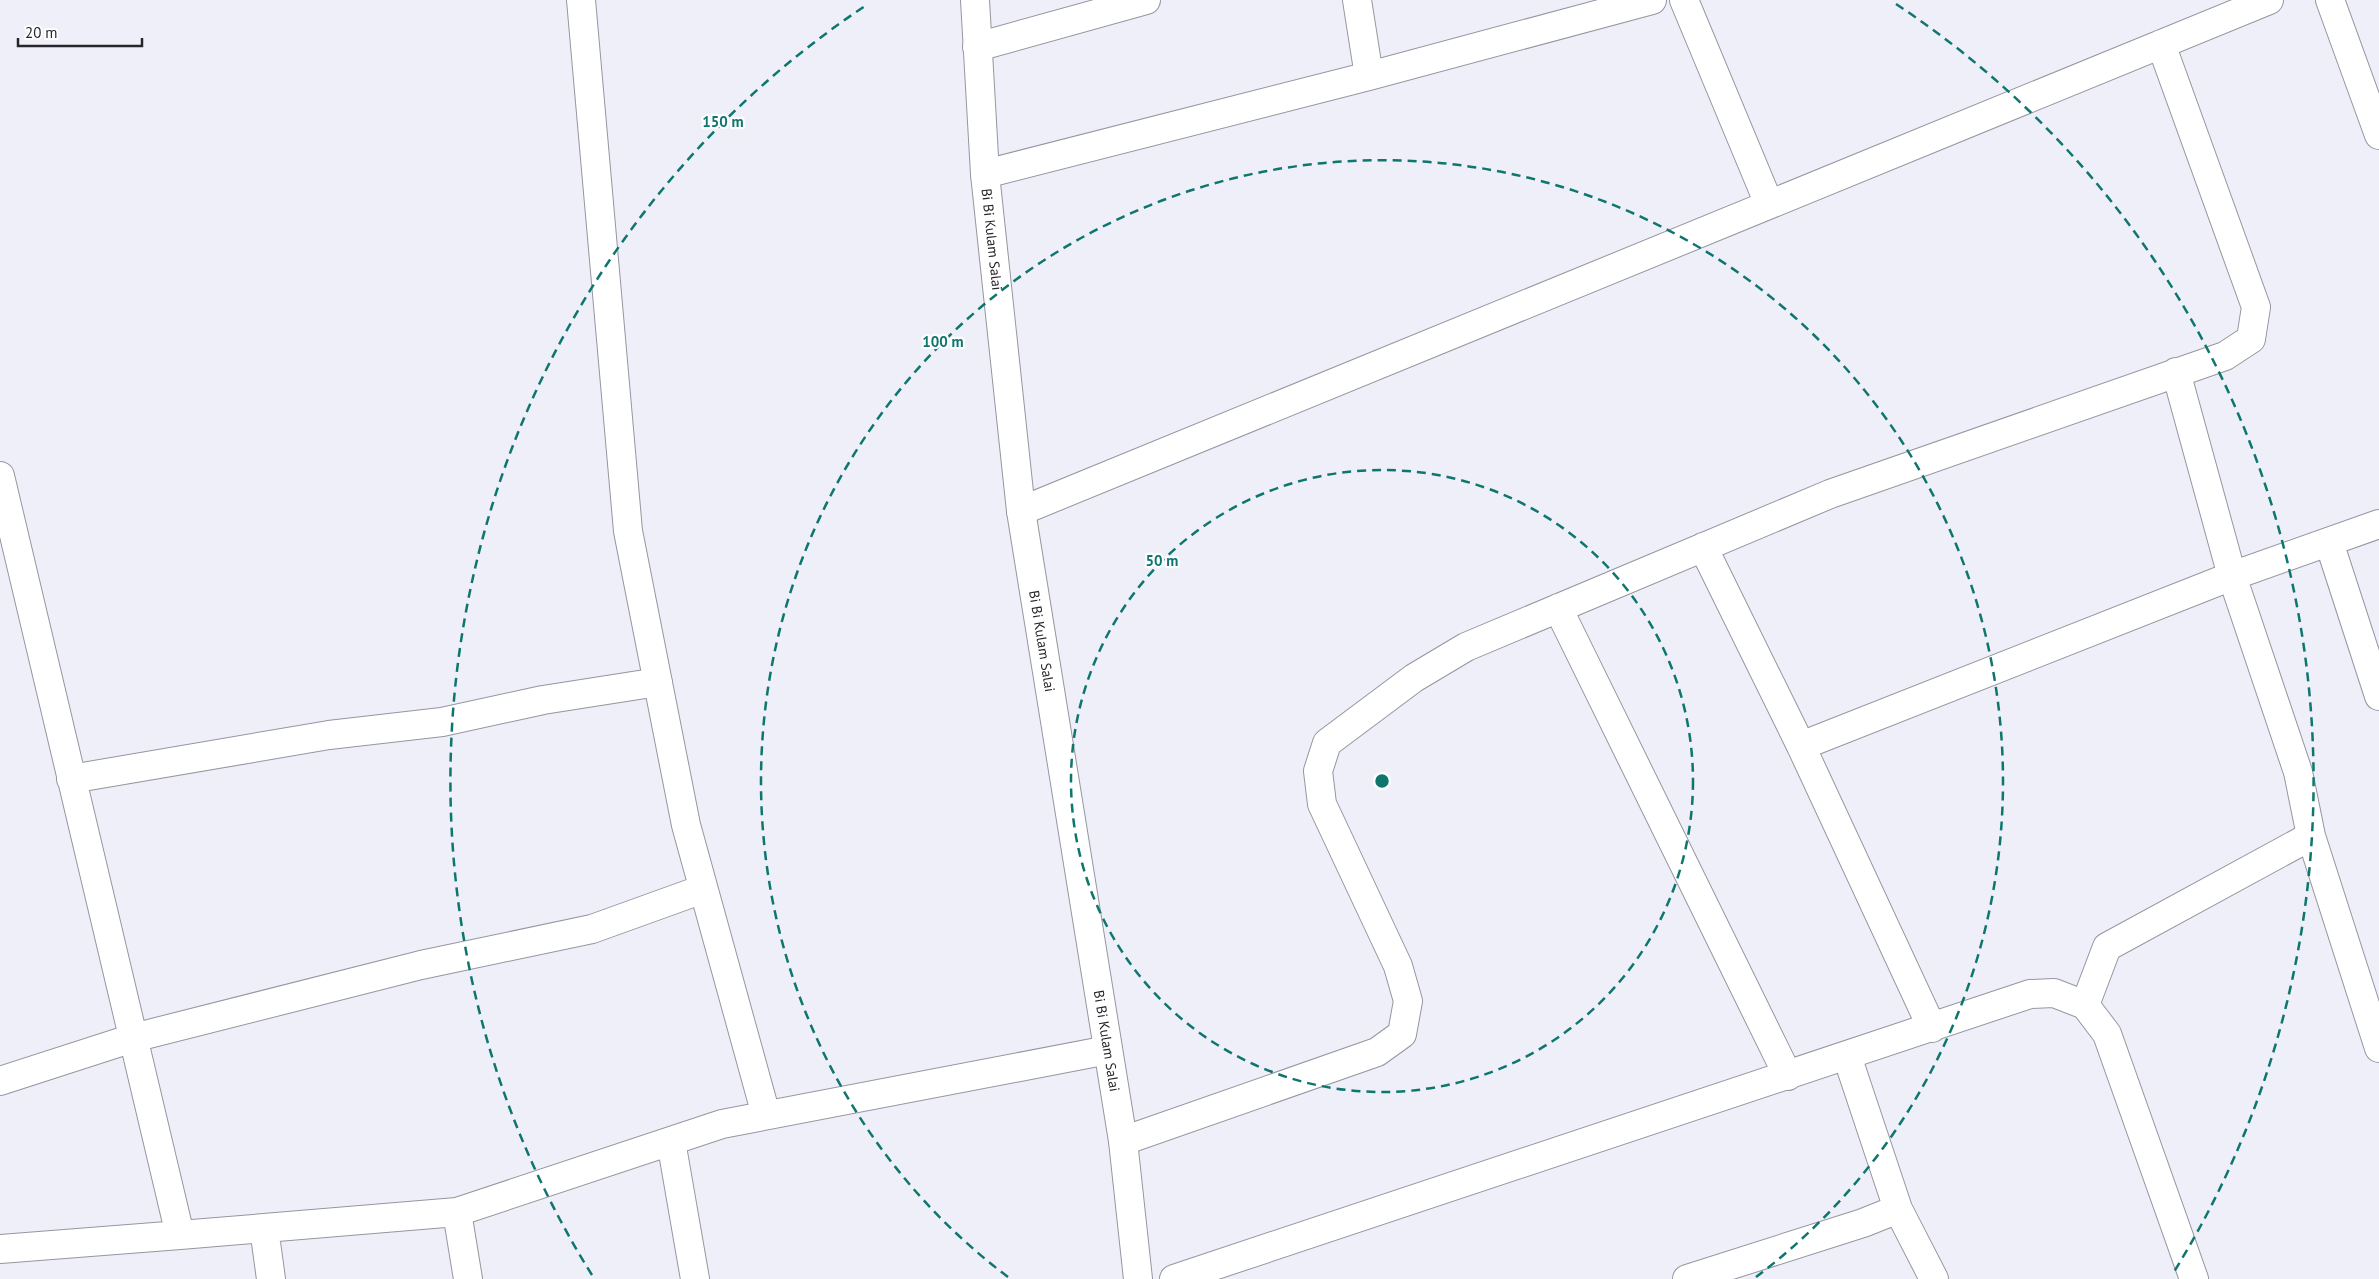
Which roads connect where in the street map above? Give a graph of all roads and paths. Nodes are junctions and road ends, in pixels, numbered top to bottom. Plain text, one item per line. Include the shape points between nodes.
1 (581, 0) edge
2 (975, 0) edge
3 (1146, 0) edge
4 (1357, 0) edge
5 (1652, 0) edge
6 (1684, 0) edge
7 (2269, 0) edge
8 (2330, 0) edge
9 (2161, 44) junction
10 (977, 47) junction
11 (1368, 76) junction
12 (2379, 135) edge
13 (985, 174) junction
14 (1768, 204) junction
15 (2176, 372) junction
16 (0, 476) edge
17 (1021, 511) junction
18 (2379, 524) edge
19 (2329, 542) junction
20 (1703, 547) junction
21 (2232, 576) junction
22 (1558, 608) junction
23 (658, 682) junction
24 (2379, 696) edge
25 (1801, 746) junction
26 (71, 779) junction
27 (2311, 836) junction
28 (703, 889) junction
29 (2085, 1005) junction
30 (1932, 1028) junction
31 (133, 1038) junction
32 (2379, 1048) edge
33 (1108, 1050) junction
34 (1847, 1056) junction
35 (1788, 1076) junction
36 (0, 1081) edge
37 (766, 1115) junction
38 (671, 1141) junction
39 (1123, 1141) junction
40 (1898, 1209) junction
41 (457, 1212) junction
42 (264, 1228) junction
43 (180, 1235) junction
44 (0, 1249) edge
45 (271, 1279) edge
46 (468, 1279) edge
47 (695, 1279) edge
48 (1138, 1279) edge
49 (1174, 1279) edge
50 (1687, 1279) edge
51 (1934, 1279) edge
52 (2194, 1279) edge

1 - 23 street via 628,531
2 - 10 street, Bi Bi Kulam Salai
3 - 10 street
4 - 11 street
5 - 11 street
6 - 14 street
7 - 9 street
8 - 12 street
9 - 14 street
9 - 15 street via 2256,307 2251,338 2225,356
10 - 13 street, Bi Bi Kulam Salai
11 - 13 street
13 - 17 street, Bi Bi Kulam Salai
14 - 17 street
15 - 20 street via 1830,494
15 - 21 street
16 - 26 street
17 - 33 street, Bi Bi Kulam Salai
18 - 19 street
19 - 21 street
19 - 24 street
20 - 22 street
20 - 25 street
21 - 25 street
21 - 27 street via 2298,772
22 - 35 street
22 - 39 street via 1466,647 1414,678 1327,743 1318,771 1322,804 1398,966 1408,1001 1402,1034 1376,1052
23 - 26 street via 543,700 442,722 329,735
23 - 28 street via 686,825
25 - 30 street
26 - 31 street
27 - 29 street via 2107,947
27 - 32 street
28 - 31 street via 592,929 421,965
28 - 37 street
29 - 30 street via 2054,993 2030,994
29 - 52 street via 2107,1034
30 - 34 street
31 - 36 street
31 - 43 street
33 - 37 street
33 - 39 street, Bi Bi Kulam Salai
34 - 35 street
34 - 40 street
35 - 49 street
37 - 38 street via 722,1124
38 - 41 street
38 - 47 street
39 - 48 street, Bi Bi Kulam Salai
40 - 50 street
40 - 51 street
41 - 42 street
41 - 46 street
42 - 43 street
42 - 45 street
43 - 44 street

